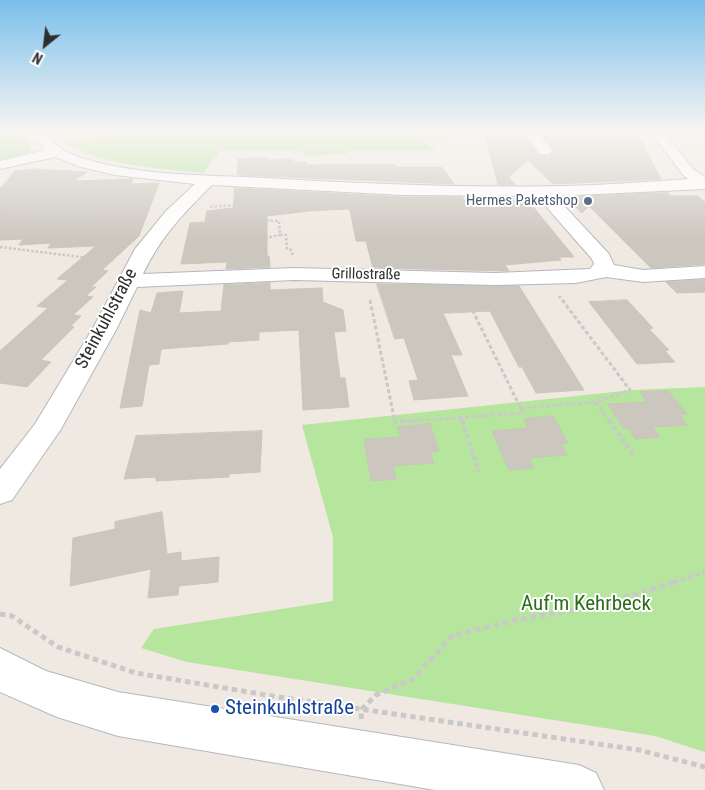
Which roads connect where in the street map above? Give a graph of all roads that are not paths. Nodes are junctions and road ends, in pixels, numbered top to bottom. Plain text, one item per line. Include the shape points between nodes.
1 (106, 168) edge
2 (685, 168) edge
3 (208, 180) junction
4 (704, 183) edge
5 (542, 191) junction
6 (602, 270) junction
7 (133, 272) junction
8 (705, 272) edge
9 (0, 492) edge
10 (0, 668) edge
11 (579, 790) edge

1 - 3 street
2 - 4 street
3 - 5 street via 340,187
3 - 7 street, Steinkuhlstraße via 172,215 145,249
4 - 5 street
5 - 6 street via 602,258
6 - 7 street, Grillostraße via 576,277 458,278
6 - 8 street, Grillostraße via 643,276
7 - 9 street, Steinkuhlstraße via 105,328 46,429
10 - 11 street via 52,693 118,714

